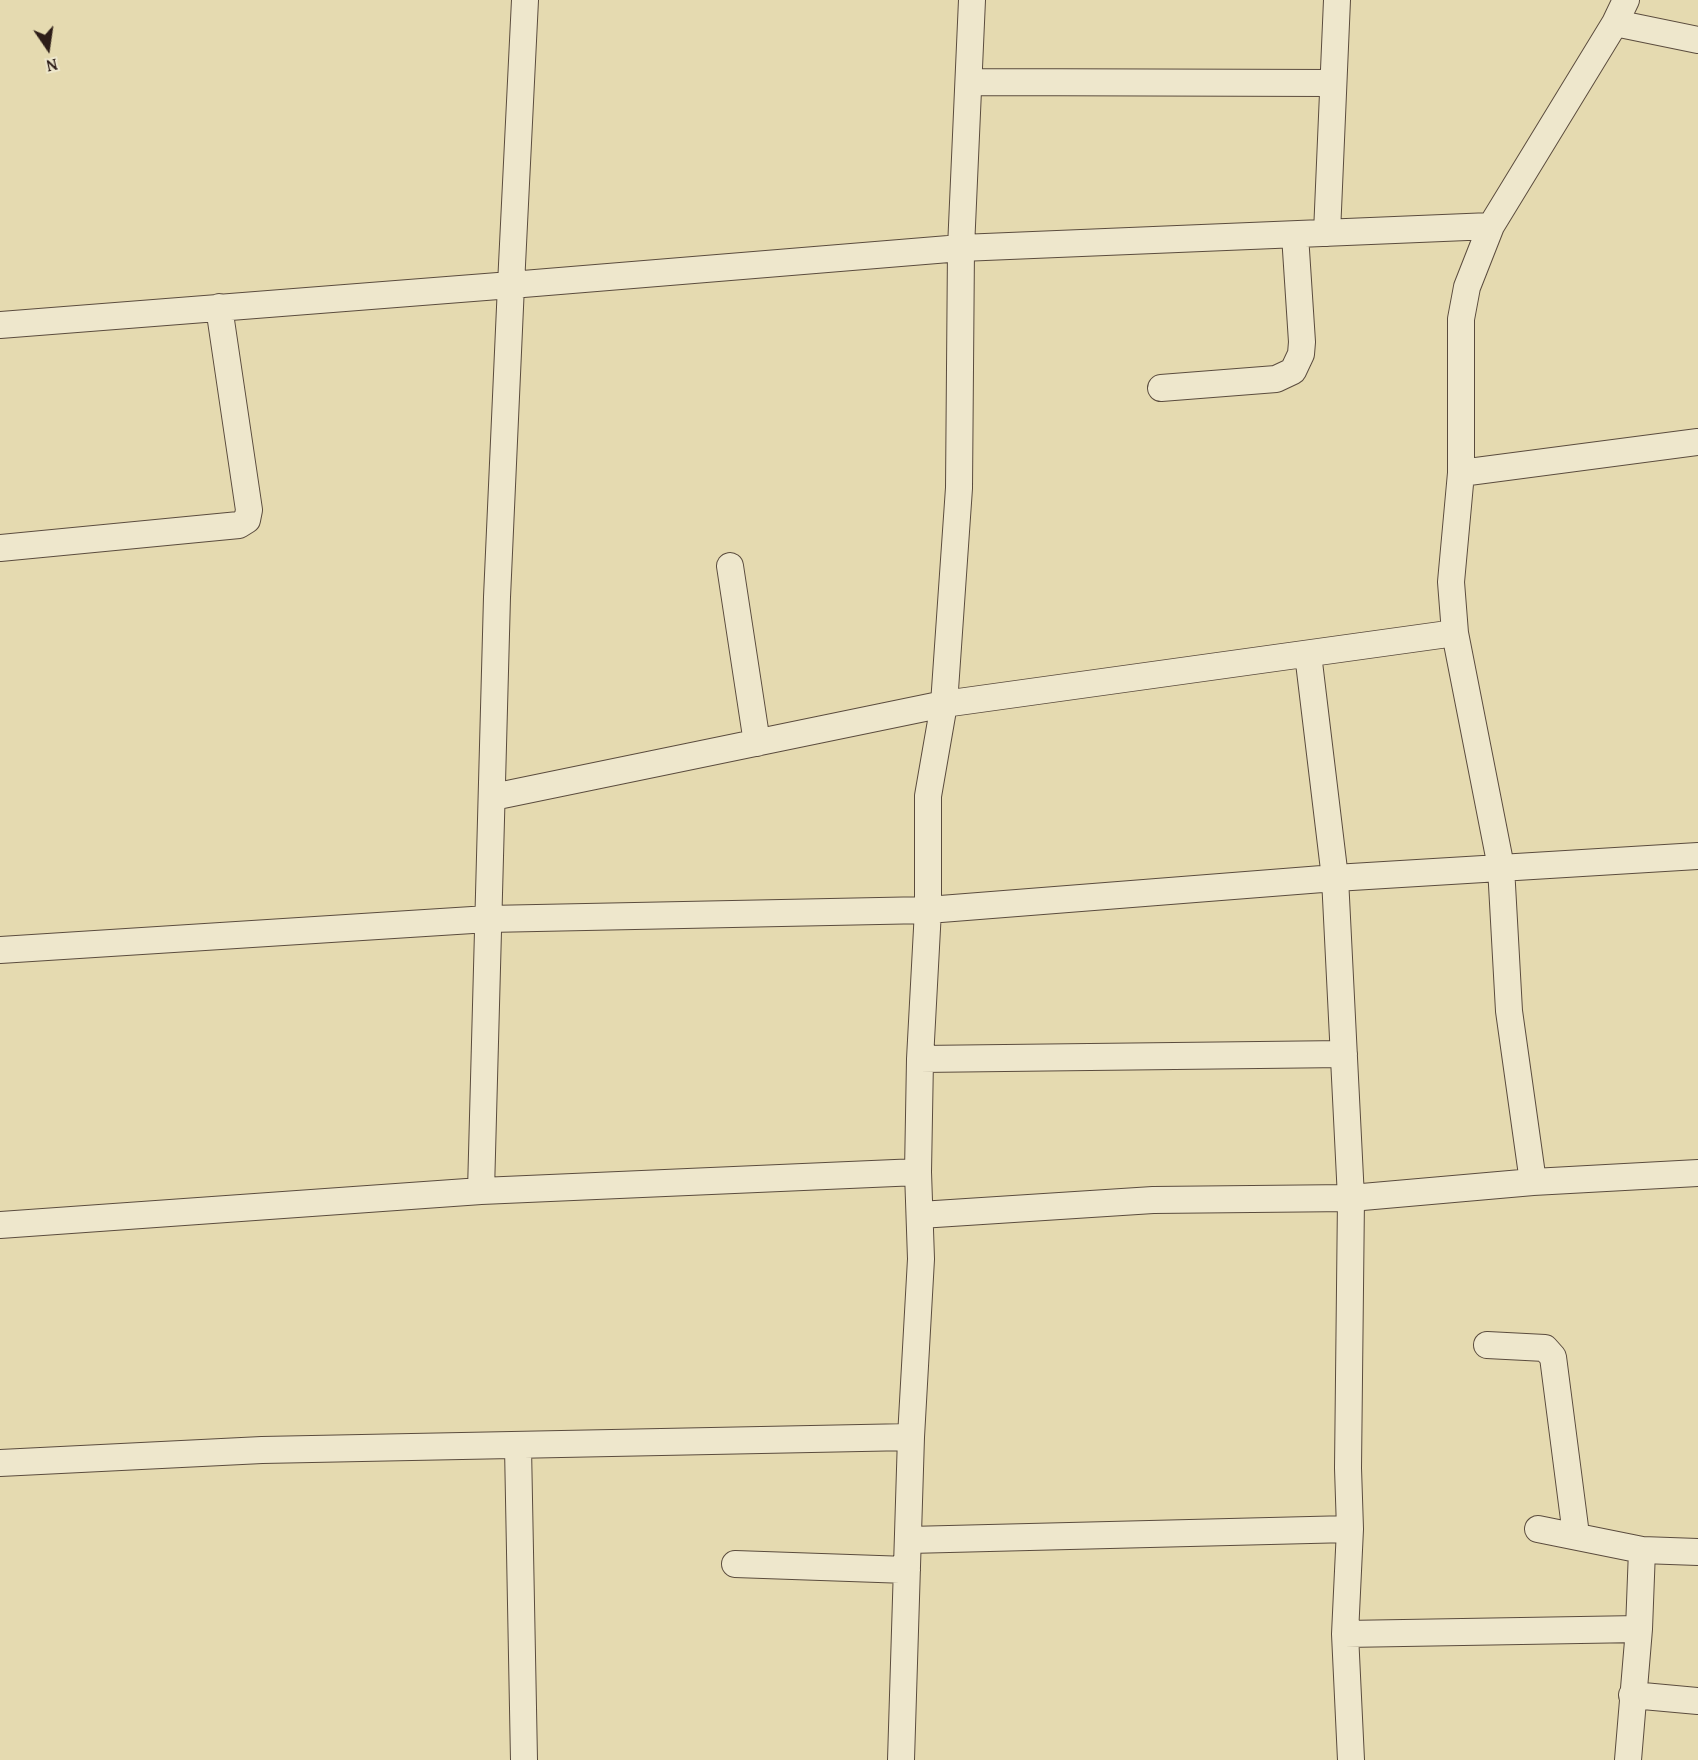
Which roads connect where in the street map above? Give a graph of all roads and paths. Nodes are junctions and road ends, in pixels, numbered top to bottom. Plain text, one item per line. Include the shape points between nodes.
1 (525, 0) edge
2 (972, 0) edge
3 (1337, 0) edge
4 (1626, 0) edge
5 (1615, 23) junction
6 (1698, 40) edge
7 (969, 82) junction
8 (1332, 84) junction
9 (1491, 226) junction
10 (1327, 233) junction
11 (1295, 235) junction
12 (961, 248) junction
13 (511, 285) junction
14 (219, 307) junction
15 (0, 325) edge
16 (1161, 388) dead end
17 (1698, 442) edge
18 (1461, 473) junction
19 (0, 548) edge
20 (730, 566) dead end
21 (1455, 633) junction
22 (1308, 654) junction
23 (944, 704) junction
24 (756, 743) junction
25 (493, 797) junction
26 (1698, 856) edge
27 (1501, 867) junction
28 (1335, 878) junction
29 (928, 910) junction
30 (488, 919) junction
31 (0, 950) edge
32 (1344, 1054) junction
33 (920, 1059) junction
34 (918, 1172) junction
35 (1698, 1173) edge
36 (1533, 1182) junction
37 (481, 1191) junction
38 (1351, 1198) junction
39 (920, 1215) junction
40 (0, 1225) edge
41 (1487, 1345) dead end
42 (910, 1437) junction
43 (518, 1447) junction
44 (0, 1463) edge
45 (1538, 1528) dead end
46 (1350, 1529) junction
47 (1576, 1535) junction
48 (909, 1540) junction
49 (1642, 1550) junction
50 (1698, 1552) edge
51 (735, 1564) dead end
52 (907, 1570) junction
53 (1639, 1629) junction
54 (1345, 1634) junction
55 (1632, 1695) junction
56 (1698, 1701) edge
57 (524, 1760) edge
58 (901, 1760) edge
59 (1351, 1760) edge
60 (1628, 1760) edge

1 - 13 street
2 - 7 street
3 - 8 street
4 - 5 street
5 - 6 street
5 - 9 street
7 - 8 street
7 - 12 street
8 - 10 street
9 - 10 street
9 - 18 street via 1467,287 1461,319
10 - 11 street
11 - 12 street
11 - 16 street via 1302,342 1293,371 1276,379
12 - 13 street
12 - 23 street via 959,489
13 - 14 street
13 - 25 street via 497,597
14 - 15 street
14 - 19 street via 249,510 247,520 239,525
17 - 18 street
18 - 21 street via 1451,582
20 - 24 street
21 - 22 street
21 - 27 street
22 - 23 street
22 - 28 street
23 - 24 street
23 - 29 street via 928,796
24 - 25 street
25 - 30 street
26 - 27 street
27 - 28 street
27 - 36 street via 1509,1011
28 - 29 street
28 - 32 street
29 - 30 street
29 - 33 street
30 - 31 street
30 - 37 street
32 - 33 street
32 - 38 street
33 - 34 street
34 - 37 street
34 - 39 street
35 - 36 street
36 - 38 street
37 - 40 street
38 - 39 street via 1153,1200
38 - 46 street
39 - 42 street
41 - 47 street via 1545,1348 1553,1358
42 - 43 street
42 - 48 street
43 - 44 street via 262,1450
43 - 57 street
45 - 47 street
46 - 48 street
46 - 54 street
47 - 49 street
48 - 52 street
49 - 50 street
49 - 53 street
51 - 52 street
52 - 58 street
53 - 54 street
53 - 55 street
54 - 59 street
55 - 56 street
55 - 60 street

